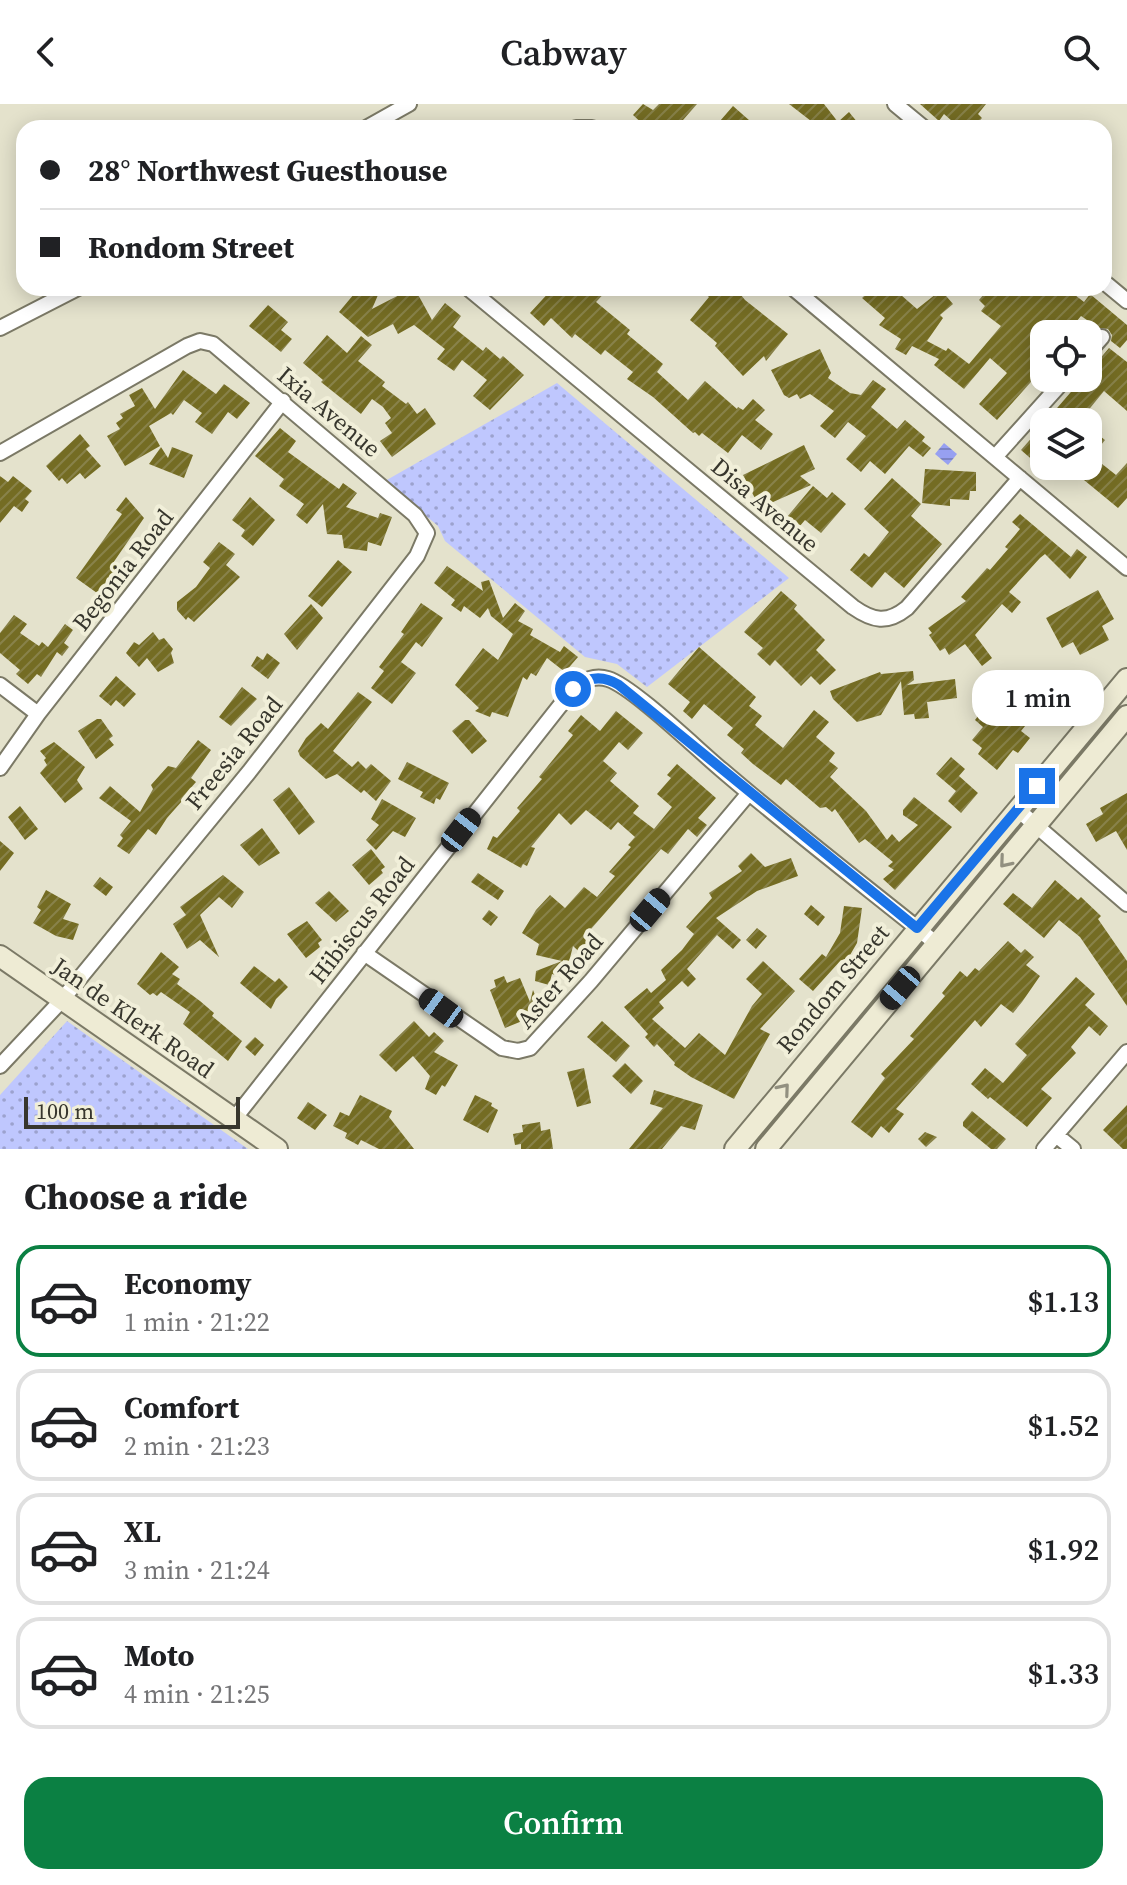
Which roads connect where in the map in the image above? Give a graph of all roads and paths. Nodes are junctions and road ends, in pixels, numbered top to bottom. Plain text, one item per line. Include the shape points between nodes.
1 (409, 104) edge
2 (895, 104) edge
3 (380, 120) edge
4 (914, 120) edge
5 (62, 296) edge
6 (478, 296) edge
7 (803, 296) edge
8 (0, 328) edge
9 (1053, 392) edge
10 (283, 401) junction
11 (0, 453) edge
12 (995, 457) junction
13 (1020, 478) junction
14 (424, 525) joint
15 (1127, 568) edge
16 (1127, 679) edge
17 (0, 685) edge
18 (38, 714) junction
19 (1127, 716) edge
20 (0, 768) edge
21 (749, 793) junction
22 (1017, 809) junction
23 (1036, 824) junction
24 (1127, 904) edge
25 (917, 928) junction
26 (937, 944) junction
27 (364, 953) junction
28 (0, 956) edge
29 (61, 1001) junction
30 (1127, 1052) edge
31 (0, 1066) edge
32 (234, 1119) junction
33 (1056, 1135) junction
34 (277, 1149) edge
35 (735, 1149) edge
36 (766, 1149) edge
37 (1044, 1149) edge
38 (1073, 1149) edge

1 - 3 street
2 - 4 street
5 - 8 street
6 - 13 street, Disa Avenue via 873,619 888,620 907,608
7 - 12 street
9 - 12 street
10 - 11 street, Ixia Avenue via 213,344 200,341
10 - 14 street, Ixia Avenue
10 - 18 street, Begonia Road
12 - 13 street
13 - 15 street
14 - 29 street, Freesia Road via 427,539 417,556
16 - 22 street, Rondom Street
17 - 18 street
18 - 20 street, Begonia Road
19 - 23 street
21 - 25 street
21 - 27 street, Aster Road via 530,1048 502,1048
21 - 27 street, Hibiscus Road via 619,685 590,679 573,689
22 - 23 street
22 - 25 street, Rondom Street
23 - 24 street
23 -> 26 street
25 - 26 street
35 -> 25 street, Rondom Street
26 - 36 street
27 - 32 street, Hibiscus Road
28 - 29 street, Jan de Klerk Road
29 - 31 street, Freesia Road
29 - 32 street, Jan de Klerk Road
30 - 33 street
32 - 34 street, Jan de Klerk Road
33 - 37 street
33 - 38 street

